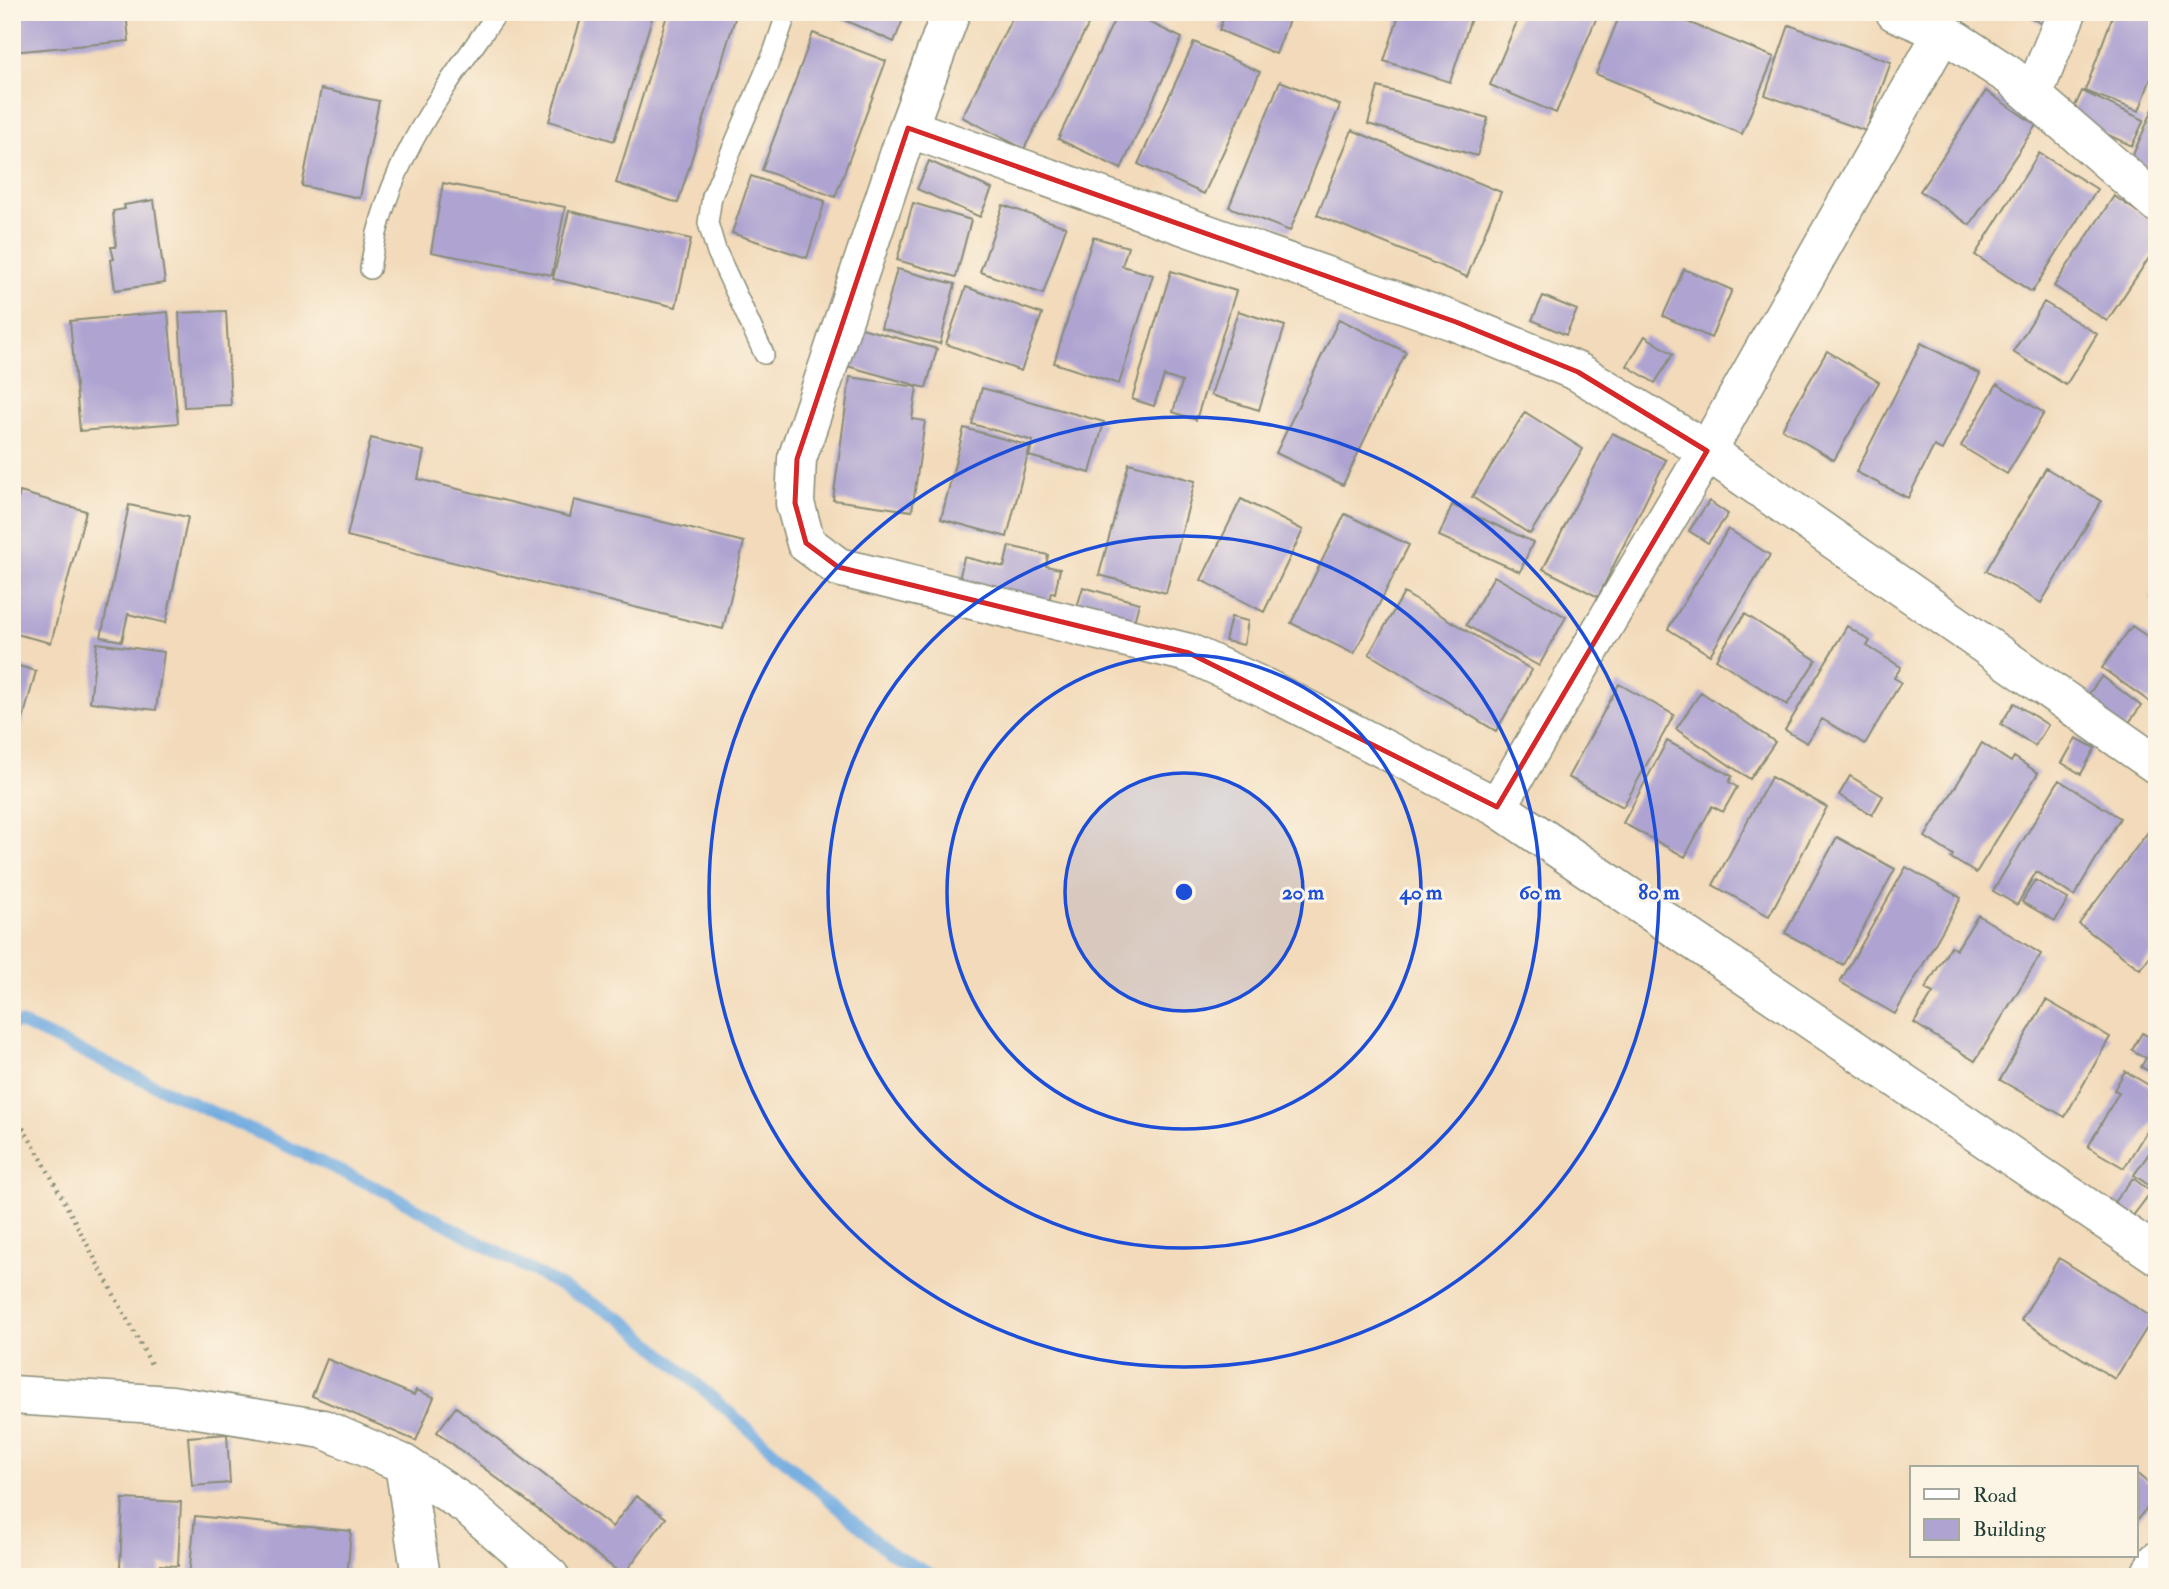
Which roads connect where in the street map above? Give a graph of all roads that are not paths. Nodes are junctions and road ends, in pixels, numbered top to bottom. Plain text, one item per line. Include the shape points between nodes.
1 (498, 12) edge
2 (787, 12) edge
3 (951, 12) edge
4 (1895, 12) edge
5 (2067, 12) edge
6 (1943, 32) junction
7 (2033, 95) junction
8 (908, 128) junction
9 (2157, 202) edge
10 (370, 269) dead end
11 (764, 354) dead end
12 (1707, 451) junction
13 (2157, 765) edge
14 (1497, 807) junction
15 (2157, 1255) edge
16 (12, 1395) edge
17 (404, 1464) junction
18 (2157, 1561) edge
19 (421, 1577) edge
20 (550, 1577) edge
21 (2149, 1577) edge

1 - 10 lane via 412,138 375,234
2 - 11 lane via 712,196 708,223
3 - 8 street
4 - 6 street
5 - 7 street
6 - 7 street
6 - 12 street
7 - 9 street
8 - 12 street via 1456,321 1578,372
8 - 14 street via 797,459 795,503 806,543 838,567 1189,653
12 - 13 street
12 - 14 street
14 - 15 street
16 - 17 street via 172,1405 323,1429
17 - 19 street
17 - 20 street via 470,1507
18 - 21 street

